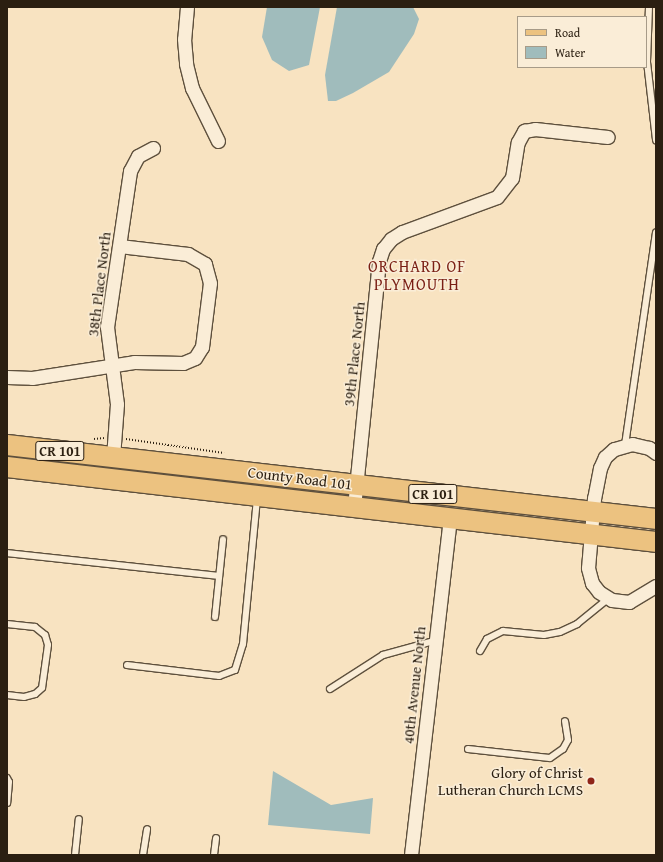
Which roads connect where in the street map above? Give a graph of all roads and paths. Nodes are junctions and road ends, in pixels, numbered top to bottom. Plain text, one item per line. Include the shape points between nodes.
1 (187, 7) edge
2 (649, 7) edge
3 (608, 137) dead end
4 (656, 140) edge
5 (218, 141) dead end
6 (153, 148) dead end
7 (656, 232) edge
8 (119, 246) junction
9 (111, 366) junction
10 (7, 377) edge
11 (7, 445) edge
12 (625, 445) junction
13 (656, 453) edge
14 (113, 457) junction
15 (7, 467) edge
16 (357, 485) junction
17 (257, 496) junction
18 (354, 507) junction
19 (593, 512) junction
20 (450, 518) junction
21 (656, 519) edge
22 (590, 534) junction
23 (223, 539) dead end
24 (656, 542) edge
25 (7, 553) edge
26 (220, 576) junction
27 (656, 586) edge
28 (609, 598) junction
29 (216, 617) dead end
30 (7, 624) edge
31 (434, 641) junction
32 (480, 651) dead end
33 (127, 666) dead end
34 (330, 689) dead end
35 (7, 695) edge
36 (565, 721) dead end
37 (468, 749) dead end
38 (7, 778) edge
39 (7, 803) edge
40 (79, 819) dead end
41 (147, 829) dead end
42 (216, 838) dead end
43 (75, 855) edge
44 (144, 855) edge
45 (214, 855) edge
46 (411, 855) edge

1 - 5 street via 184,39 186,64 192,88
2 - 4 lane via 647,62
3 - 16 street, 39th Place North via 534,129 524,132 520,136 512,178 497,197 402,232 391,239 383,249 379,261
6 - 8 street, 38th Place North via 138,156 130,171
7 - 12 lane
8 - 9 street, 38th Place North via 107,327
8 - 9 street via 197,257 206,264 210,283 202,347 195,358 183,363 145,361
9 - 10 street via 32,378
9 - 14 street, 38th Place North via 118,404
11 - 14 main road, County Road 101 / CR 101
12 - 13 street via 640,445
12 - 19 street via 606,457 600,468
14 - 16 main road, County Road 101 / CR 101
15 - 17 main road, County Road 101 / CR 101
16 - 18 street, 39th Place North
16 - 19 main road, County Road 101 / CR 101
17 - 18 main road, County Road 101 / CR 101
17 - 33 lane via 243,644 235,670 219,676
18 - 20 main road, County Road 101 / CR 101
19 - 21 main road, County Road 101 / CR 101
19 - 22 street
20 - 22 main road, County Road 101 / CR 101
20 - 31 street, 40th Avenue North
22 - 24 main road, County Road 101 / CR 101
22 - 28 street via 588,568 592,583 599,592
23 - 26 lane
25 - 26 lane
26 - 29 lane
27 - 28 street via 629,602
28 - 32 lane via 578,624 560,632 544,635 503,631 487,639
30 - 35 lane via 35,627 45,635 48,645 42,688 35,694 24,697
31 - 34 lane via 383,655
31 - 46 street, 40th Avenue North
36 - 37 lane via 568,740 563,749 550,758
38 - 39 lane
40 - 43 lane
41 - 44 lane
42 - 45 lane

